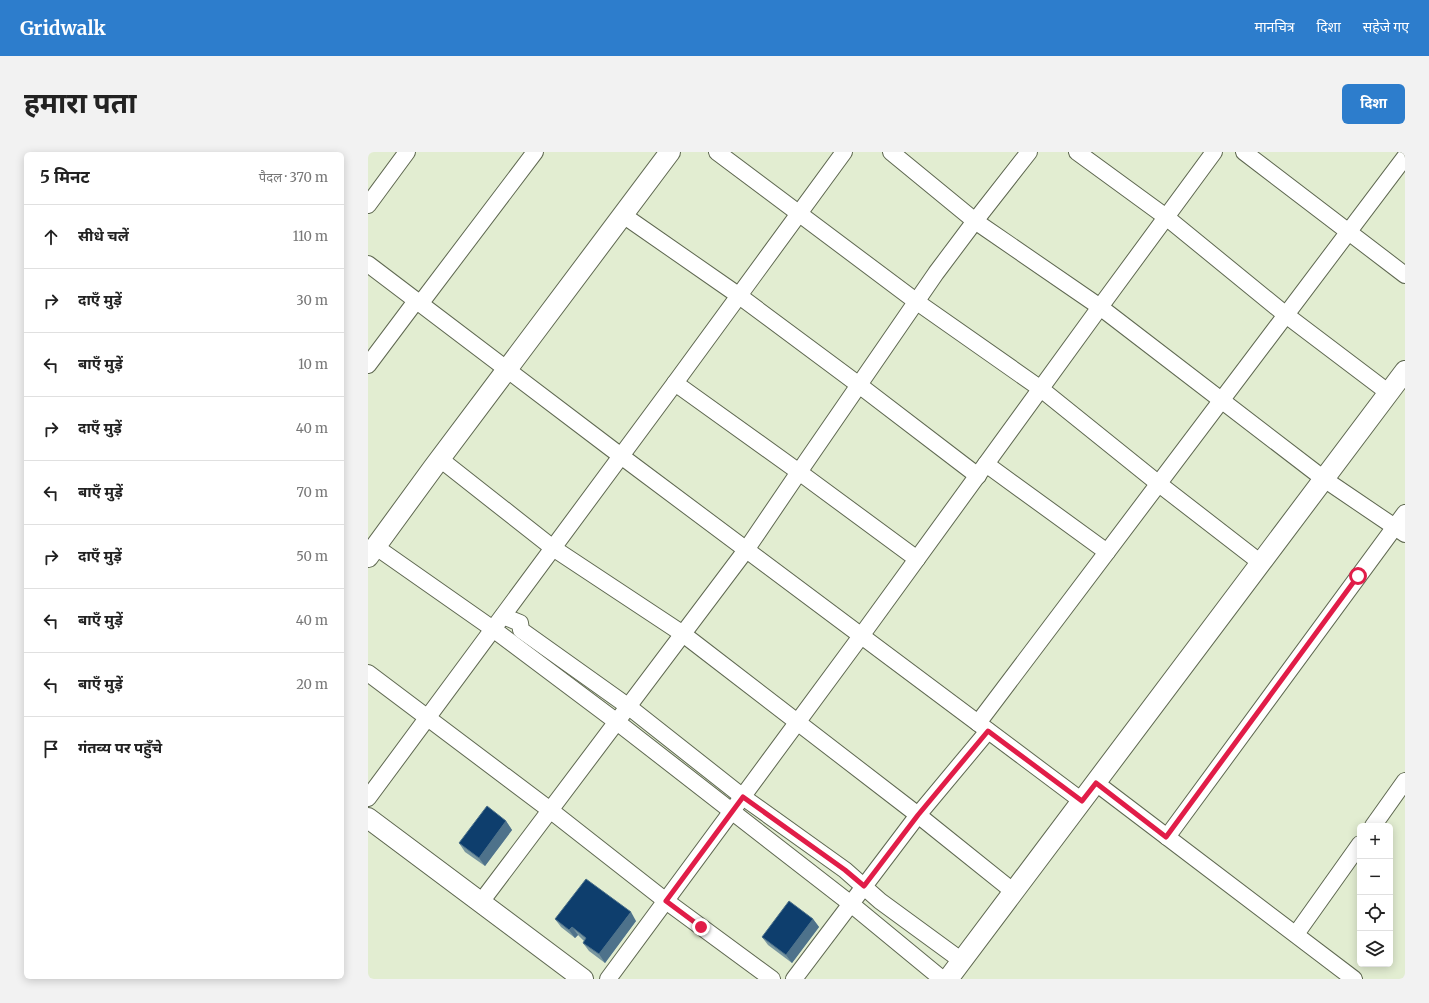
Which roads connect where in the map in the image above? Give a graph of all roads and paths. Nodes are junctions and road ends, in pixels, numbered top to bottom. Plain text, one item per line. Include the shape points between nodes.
1 (407, 152) edge
2 (535, 152) edge
3 (670, 152) edge
4 (717, 152) edge
5 (844, 152) edge
6 (891, 152) edge
7 (1029, 152) edge
8 (1077, 152) edge
9 (1214, 152) edge
10 (1244, 152) edge
11 (1405, 157) edge
12 (368, 205) edge
13 (799, 213) junction
14 (623, 215) junction
15 (1166, 217) junction
16 (975, 221) junction
17 (1349, 232) junction
18 (368, 264) edge
19 (1405, 275) edge
20 (738, 295) junction
21 (418, 302) junction
22 (917, 302) junction
23 (1100, 308) junction
24 (1286, 315) junction
25 (368, 365) edge
26 (506, 370) junction
27 (1405, 371) edge
28 (676, 383) junction
29 (859, 385) junction
30 (1041, 389) junction
31 (1389, 393) junction
32 (1222, 400) junction
33 (621, 456) junction
34 (440, 459) junction
35 (982, 470) junction
36 (799, 472) junction
37 (1324, 479) junction
38 (1159, 484) junction
39 (1405, 512) edge
40 (1400, 530) edge
41 (553, 548) junction
42 (746, 550) junction
43 (372, 552) edge
44 (1107, 552) junction
45 (917, 559) junction
46 (1261, 563) junction
47 (503, 616) junction
48 (493, 629) junction
49 (683, 634) junction
50 (862, 636) junction
51 (368, 673) edge
52 (628, 707) junction
53 (428, 718) junction
54 (617, 722) junction
55 (798, 722) junction
56 (983, 727) junction
57 (1405, 781) edge
58 (1096, 783) junction
59 (743, 797) junction
60 (368, 798) edge
61 (1082, 801) junction
62 (550, 810) junction
63 (732, 811) junction
64 (918, 815) junction
65 (368, 818) edge
66 (1375, 823) edge
67 (1166, 837) junction
68 (1357, 848) edge
69 (864, 886) junction
70 (1014, 892) junction
71 (666, 901) junction
72 (481, 902) junction
73 (851, 904) junction
74 (1296, 934) junction
75 (962, 961) junction
76 (583, 979) edge
77 (608, 979) edge
78 (772, 979) edge
79 (794, 979) edge
80 (942, 979) edge
81 (948, 979) edge
82 (1354, 979) edge

1 - 12 street
2 - 21 street via 506,193
3 - 14 street
4 - 13 street
5 - 13 street
6 - 16 street
7 - 16 street
8 - 15 street
9 - 15 street
10 - 17 street
11 - 17 street
13 - 20 street
13 - 22 street
14 - 20 street
14 - 26 street
15 - 23 street
15 - 24 street
16 - 22 street
16 - 23 street
17 - 19 street
17 - 24 street
18 - 21 street
20 - 28 street
20 - 29 street
21 - 25 street
21 - 26 street
22 - 29 street
22 - 30 street
23 - 30 street
23 - 32 street
24 - 31 street
24 - 32 street
26 - 33 street
26 - 34 street
27 - 31 street
28 - 33 street
28 - 36 street
29 - 35 street
29 - 36 street
30 - 35 street
30 - 38 street
31 - 37 street
32 - 37 street
32 - 38 street
33 - 41 street
33 - 42 street
34 - 41 street
34 - 43 street
35 - 44 street
35 - 45 street
36 - 42 street
36 - 45 street
37 - 40 street
37 - 46 street
38 - 44 street
38 - 46 street
39 - 40 street
40 - 67 street
41 - 47 street
41 - 49 street
42 - 49 street
42 - 50 street
43 - 48 street
44 - 56 street
45 - 50 street
46 - 58 street
47 - 48 street
47 - 52 street via 520,624 521,630
48 - 53 street
48 - 54 street
49 - 52 street
49 - 55 street
50 - 55 street
50 - 56 street
51 - 53 street
52 - 54 street
52 - 59 street
53 - 60 street
53 - 62 street
54 - 62 street
54 - 63 street
55 - 59 street
55 - 64 street
56 - 61 street
56 - 64 street
57 - 66 street
58 - 61 street
58 - 67 street
59 - 63 street
59 - 69 street
61 - 70 street
62 - 71 street
62 - 72 street
63 - 71 street
63 - 73 street
64 - 69 street
64 - 70 street
65 - 72 street
67 - 74 street
68 - 74 street
69 - 73 street
69 - 75 street
70 - 75 street
71 - 77 street
71 - 78 street
72 - 76 street
73 - 79 street
73 - 80 street
74 - 82 street
75 - 81 street

